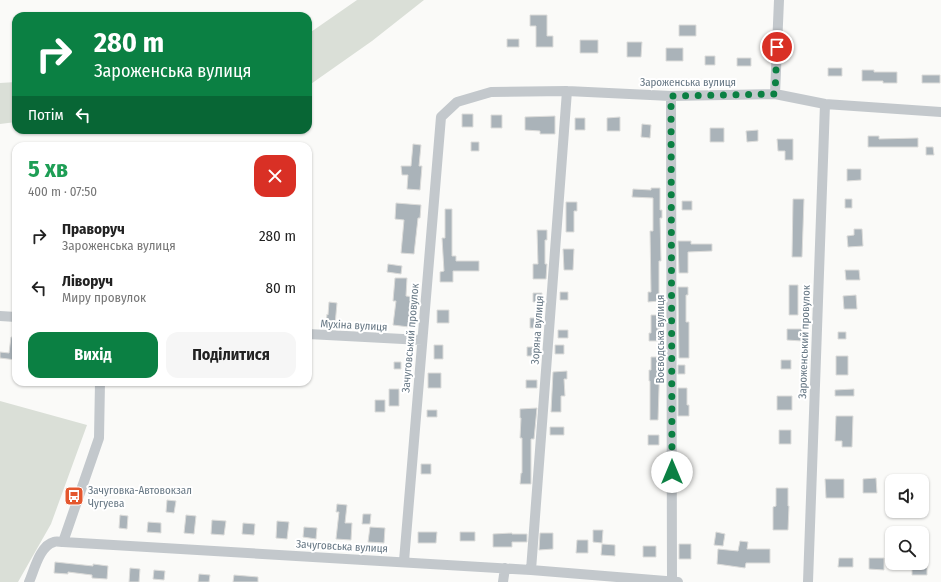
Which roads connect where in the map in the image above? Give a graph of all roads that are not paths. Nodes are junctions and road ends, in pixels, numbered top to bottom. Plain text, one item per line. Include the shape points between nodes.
1 (779, 0) edge
2 (567, 92) junction
3 (775, 94) junction
4 (671, 96) junction
5 (825, 104) junction
6 (941, 112) edge
7 (441, 117) joint
8 (0, 316) edge
9 (12, 317) edge
10 (312, 334) edge
11 (422, 340) junction
12 (100, 386) edge
13 (63, 542) junction
14 (404, 561) junction
15 (505, 568) junction
16 (531, 570) junction
17 (29, 582) edge
18 (503, 582) edge
19 (672, 582) edge
20 (678, 582) edge
21 (808, 582) edge

1 - 3 street
2 - 4 street, Зароженська вулиця
2 - 7 street, Зароженська вулиця via 491,92 456,102
2 - 16 street, Зоряна вулиця
3 - 4 street, Зароженська вулиця
3 - 5 street, Зароженська вулиця
4 - 19 street, Воєводська вулиця
5 - 6 street, Зароженська вулиця
5 - 21 street, Зароженський провулок
7 - 11 street, Зачуговський провулок
8 - 9 street
10 - 11 street, Мухіна вулиця
11 - 14 street, Зачуговський провулок
12 - 13 street via 99,438
13 - 14 street, Зачуговська вулиця
13 - 17 street, Зачуговська вулиця via 48,544 42,551
14 - 15 street, Зачуговська вулиця
15 - 16 street, Зачуговська вулиця
15 - 18 street
16 - 19 street, Зачуговська вулиця
19 - 20 street, Зачуговська вулиця

